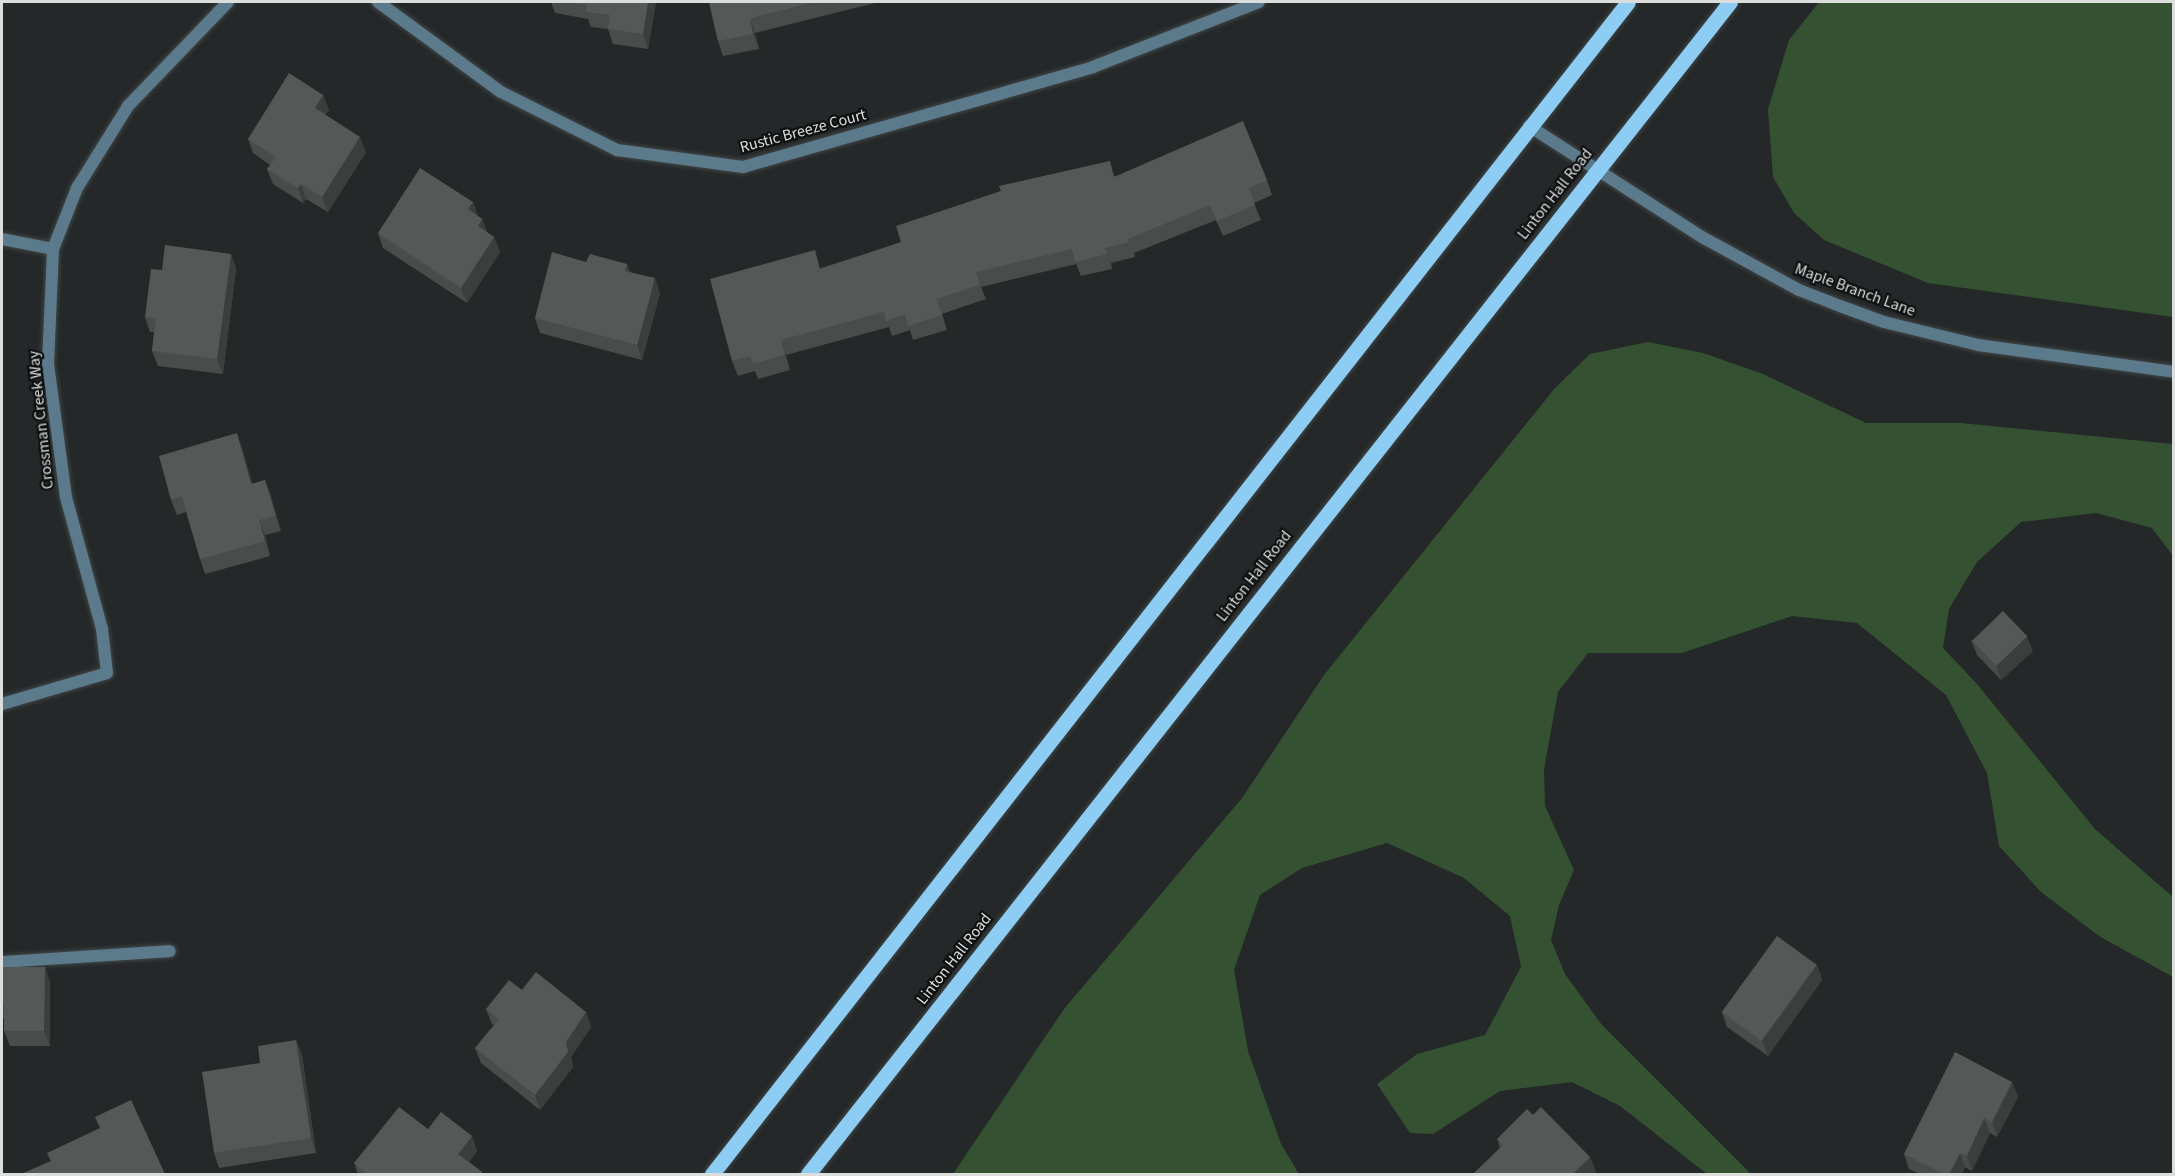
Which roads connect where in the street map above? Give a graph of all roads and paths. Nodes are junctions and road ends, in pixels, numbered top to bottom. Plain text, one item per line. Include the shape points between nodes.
1 (228, 2) edge
2 (378, 2) edge
3 (1259, 2) edge
4 (1628, 2) edge
5 (1730, 2) edge
6 (1529, 126) junction
7 (1597, 170) junction
8 (2, 239) edge
9 (53, 249) junction
10 (2174, 372) edge
11 (2, 704) edge
12 (170, 951) dead end
13 (2, 962) edge
14 (712, 1174) edge
15 (808, 1174) edge

1 - 9 street, Crossman Creek Way via 128,106 77,188
2 - 3 street, Rustic Breeze Court via 501,92 617,150 743,167 1093,67
4 - 6 main road
5 - 7 main road, Linton Hall Road
6 - 7 street, Maple Branch Lane
6 - 14 main road
7 - 10 street, Maple Branch Lane via 1750,265 1799,290 1884,322 1988,347
7 - 15 main road, Linton Hall Road
8 - 9 street
9 - 11 street, Crossman Creek Way via 48,364 66,497 102,629 107,673
12 - 13 street

